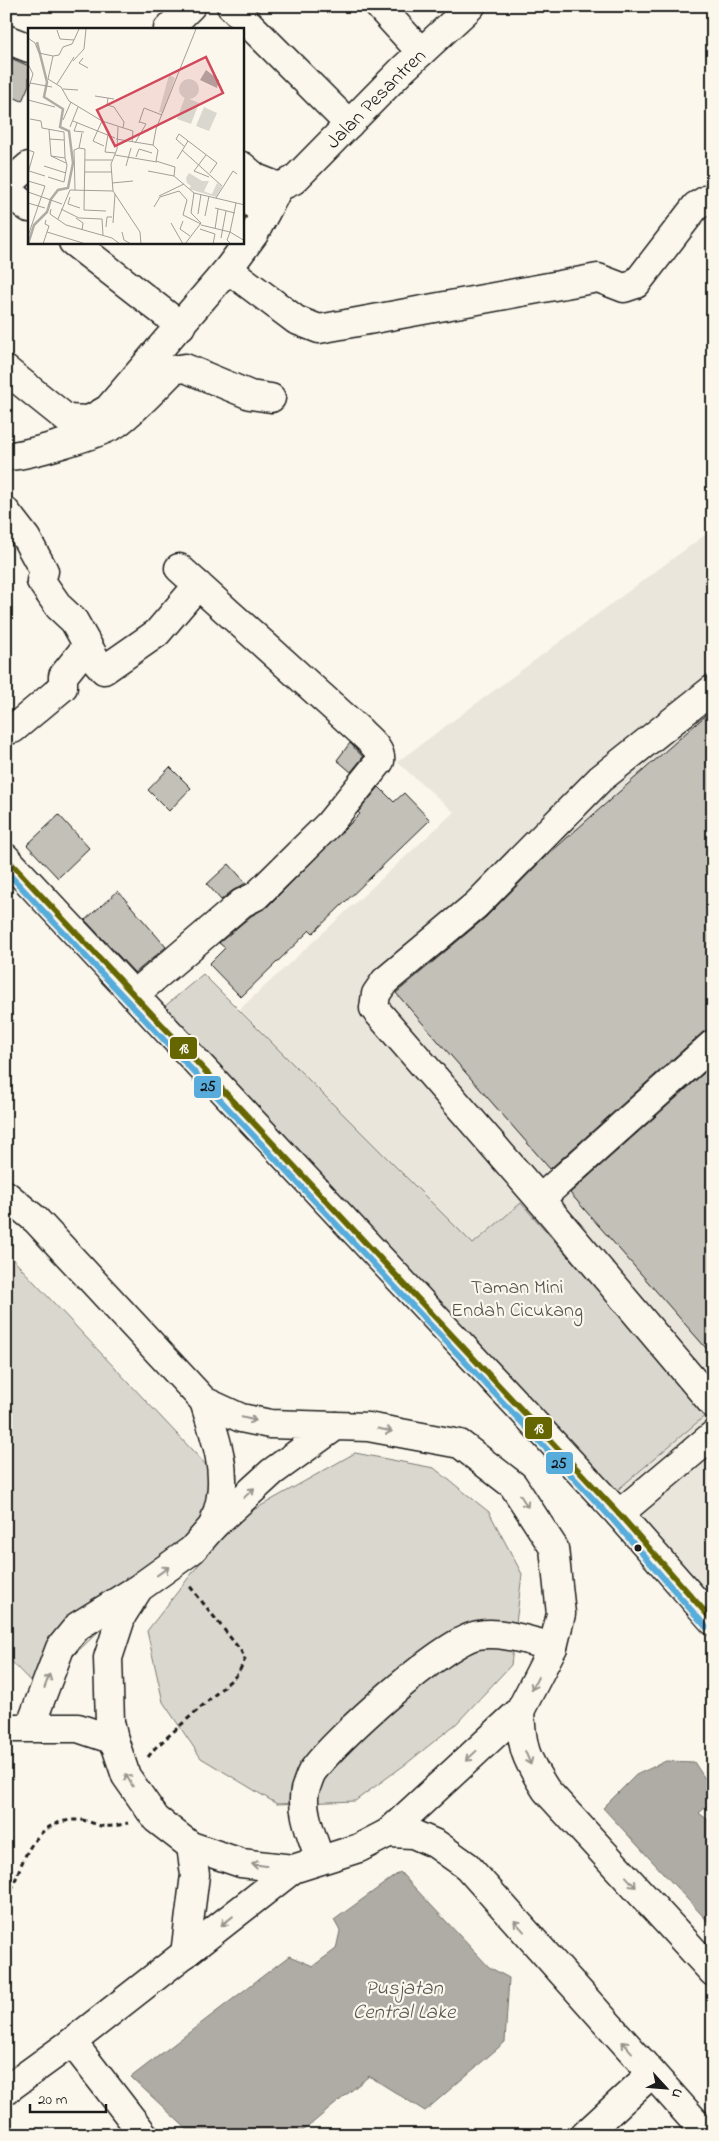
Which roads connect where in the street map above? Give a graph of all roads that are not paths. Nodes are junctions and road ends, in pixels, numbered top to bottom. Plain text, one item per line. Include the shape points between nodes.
1 (191, 6) edge
2 (231, 6) edge
3 (379, 6) edge
4 (471, 6) edge
5 (169, 28) edge
6 (6, 39) edge
7 (28, 48) edge
8 (421, 52) junction
9 (349, 124) junction
10 (28, 168) edge
11 (244, 168) edge
12 (279, 187) junction
13 (16, 196) edge
14 (244, 197) edge
15 (713, 198) edge
16 (265, 213) junction
17 (76, 244) edge
18 (228, 269) junction
19 (181, 326) junction
20 (6, 370) edge
21 (271, 398) dead end
22 (6, 456) edge
23 (6, 512) edge
24 (87, 646) junction
25 (713, 689) edge
26 (6, 730) edge
27 (6, 858) edge
28 (134, 995) junction
29 (713, 1044) edge
30 (6, 1194) edge
31 (540, 1199) junction
32 (204, 1400) junction
33 (713, 1404) edge
34 (336, 1426) junction
35 (713, 1435) edge
36 (619, 1514) junction
37 (213, 1526) junction
38 (139, 1588) junction
39 (713, 1621) edge
40 (553, 1647) junction
41 (520, 1711) junction
42 (18, 1728) edge
43 (114, 1740) junction
44 (388, 1833) junction
45 (190, 1846) junction
46 (320, 1860) junction
47 (293, 1869) junction
48 (185, 1954) junction
49 (713, 1972) edge
50 (72, 2042) junction
51 (651, 2074) junction
52 (6, 2090) edge
53 (144, 2135) edge
54 (585, 2135) edge
55 (707, 2135) edge

1 - 5 street
2 - 9 street
3 - 8 street
4 - 8 street, Jalan Pesantren
6 - 7 street
8 - 9 street, Jalan Pesantren
9 - 12 street, Jalan Pesantren via 294,180
10 - 13 street
11 - 12 street via 256,178
12 - 16 street
14 - 16 street
15 - 18 street via 696,206 636,284 624,288 598,278 319,329 296,320
16 - 18 street
17 - 19 street
18 - 19 street
19 - 20 street via 108,409 89,420 67,419
21 - 22 street via 250,395 185,368 173,370 116,424 16,457
23 - 24 street via 26,538 44,571 41,581 58,607 74,621
24 - 26 street via 63,676 63,687 13,729
24 - 28 street via 104,670 157,633 174,610 189,576 360,731 379,751 380,757 329,824 256,896 242,903
25 - 31 street via 600,779 476,905 385,981 376,994 374,1008
27 - 28 street
28 - 36 street
29 - 31 street
30 - 32 street via 36,1220
31 - 33 street
32 -> 34 street via 241,1418 270,1424
32 - 37 street via 223,1475
37 -> 34 street via 272,1472
34 -> 40 street via 368,1427 460,1444 513,1484 554,1548 561,1614
35 - 36 street
36 - 39 street
38 -> 37 street via 192,1550
42 -> 38 street via 60,1648 78,1626
38 - 43 street via 122,1615 108,1658 110,1722
40 -> 41 street
40 - 46 street via 499,1634 477,1635 451,1647 411,1676 339,1742 311,1773 305,1792 306,1813
41 -> 44 street
41 -> 49 street via 521,1738 527,1760 546,1790
42 - 43 street via 78,1728
45 -> 43 street via 156,1819 126,1776
44 - 46 street via 359,1848
51 -> 44 street via 466,1866 421,1837
47 -> 45 street via 241,1862
45 - 48 street via 195,1875
46 - 47 street
47 -> 48 street
48 - 50 street
50 - 52 street
50 - 53 street
51 - 54 street
51 - 55 street

